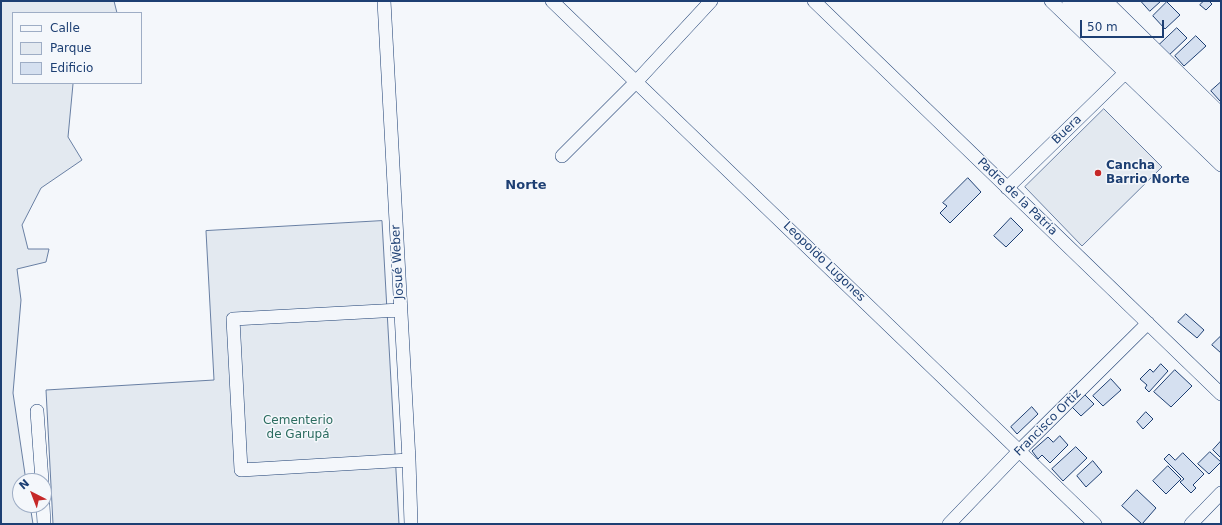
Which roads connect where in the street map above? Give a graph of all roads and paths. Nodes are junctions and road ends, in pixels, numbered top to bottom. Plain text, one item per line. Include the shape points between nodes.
1 (384, 1) edge
2 (552, 1) edge
3 (711, 1) edge
4 (814, 1) edge
5 (1051, 1) edge
6 (1070, 1) edge
7 (1089, 1) edge
8 (1106, 1) edge
9 (1126, 72) junction
10 (636, 82) junction
11 (1221, 114) edge
12 (1221, 131) edge
13 (1221, 148) edge
14 (562, 156) dead end
15 (1221, 165) edge
16 (1007, 188) junction
17 (400, 310) junction
18 (1148, 323) junction
19 (1221, 394) edge
20 (37, 411) dead end
21 (1019, 451) junction
22 (409, 460) junction
23 (41, 473) edge
24 (1221, 493) edge
25 (43, 513) edge
26 (44, 524) edge
27 (411, 524) edge
28 (949, 524) edge
29 (1095, 524) edge
30 (1190, 524) edge

1 - 17 street, Josué Weber
2 - 10 street, Leopoldo Lugones
3 - 10 street
4 - 16 street, Padre de la Patria
5 - 9 street
6 - 13 main road
7 - 12 main road
8 - 11 street
9 - 15 street
9 - 16 street, Buera
10 - 14 street
10 - 21 street, Leopoldo Lugones
16 - 18 street, Padre de la Patria
17 - 22 street, Josué Weber
17 - 22 street via 234,319 241,470
18 - 19 street, Padre de la Patria
18 - 21 street, Francisco Ortiz
20 - 23 street
21 - 28 street, Francisco Ortiz
21 - 29 street, Leopoldo Lugones
22 - 27 street, Josué Weber
24 - 30 street
25 - 26 street

